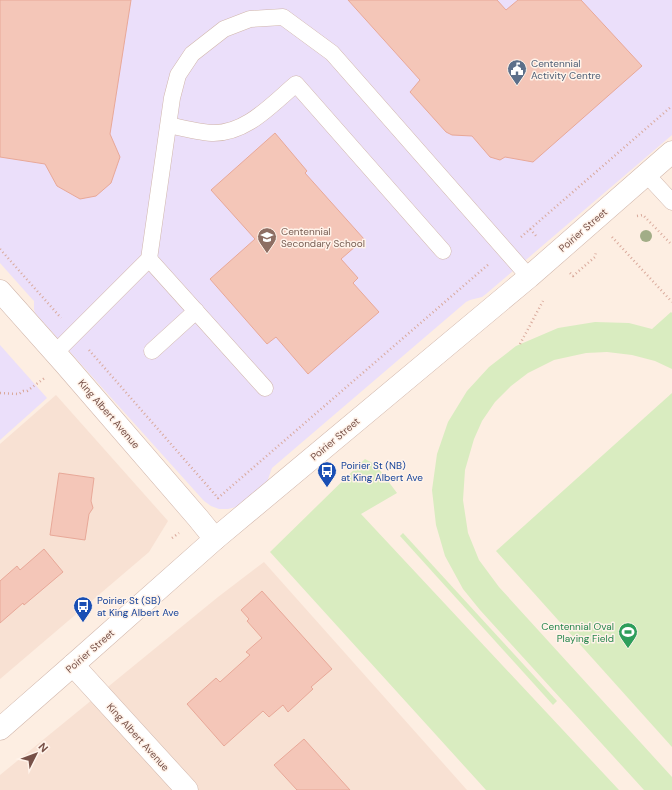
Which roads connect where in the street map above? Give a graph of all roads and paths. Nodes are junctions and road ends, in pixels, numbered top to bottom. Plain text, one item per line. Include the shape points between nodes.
1 (672, 106) edge
2 (168, 125) junction
3 (672, 152) edge
4 (647, 175) junction
5 (672, 202) edge
6 (643, 215) dead end
7 (611, 235) dead end
8 (672, 245) edge
9 (0, 249) edge
10 (506, 250) junction
11 (443, 251) dead end
12 (149, 259) junction
13 (529, 277) junction
14 (0, 291) edge
15 (543, 301) dead end
16 (672, 302) edge
17 (196, 311) junction
18 (74, 334) junction
19 (520, 344) dead end
20 (152, 351) dead end
21 (55, 353) junction
22 (265, 388) dead end
23 (27, 391) dead end
24 (0, 393) edge
25 (215, 539) junction
26 (74, 665) junction
27 (0, 728) edge
28 (187, 790) edge

1 - 10 path
2 - 10 lane via 178,75 192,54 224,29 250,19 283,17 332,53
2 - 11 lane via 211,133 225,132 243,126 259,116 296,84
2 - 12 lane
3 - 4 street, Poirier Street
4 - 5 lane
4 - 13 street, Poirier Street
6 - 8 path
7 - 16 path
9 - 18 path
10 - 13 lane
10 - 18 path via 218,498
12 - 17 lane
12 - 18 lane
13 - 25 street, Poirier Street
14 - 21 street, King Albert Avenue
15 - 19 path
17 - 20 lane
17 - 22 lane
18 - 21 lane
21 - 25 street, King Albert Avenue
23 - 24 path via 19,394
25 - 26 street, Poirier Street
26 - 27 street, Poirier Street
26 - 28 street, King Albert Avenue

